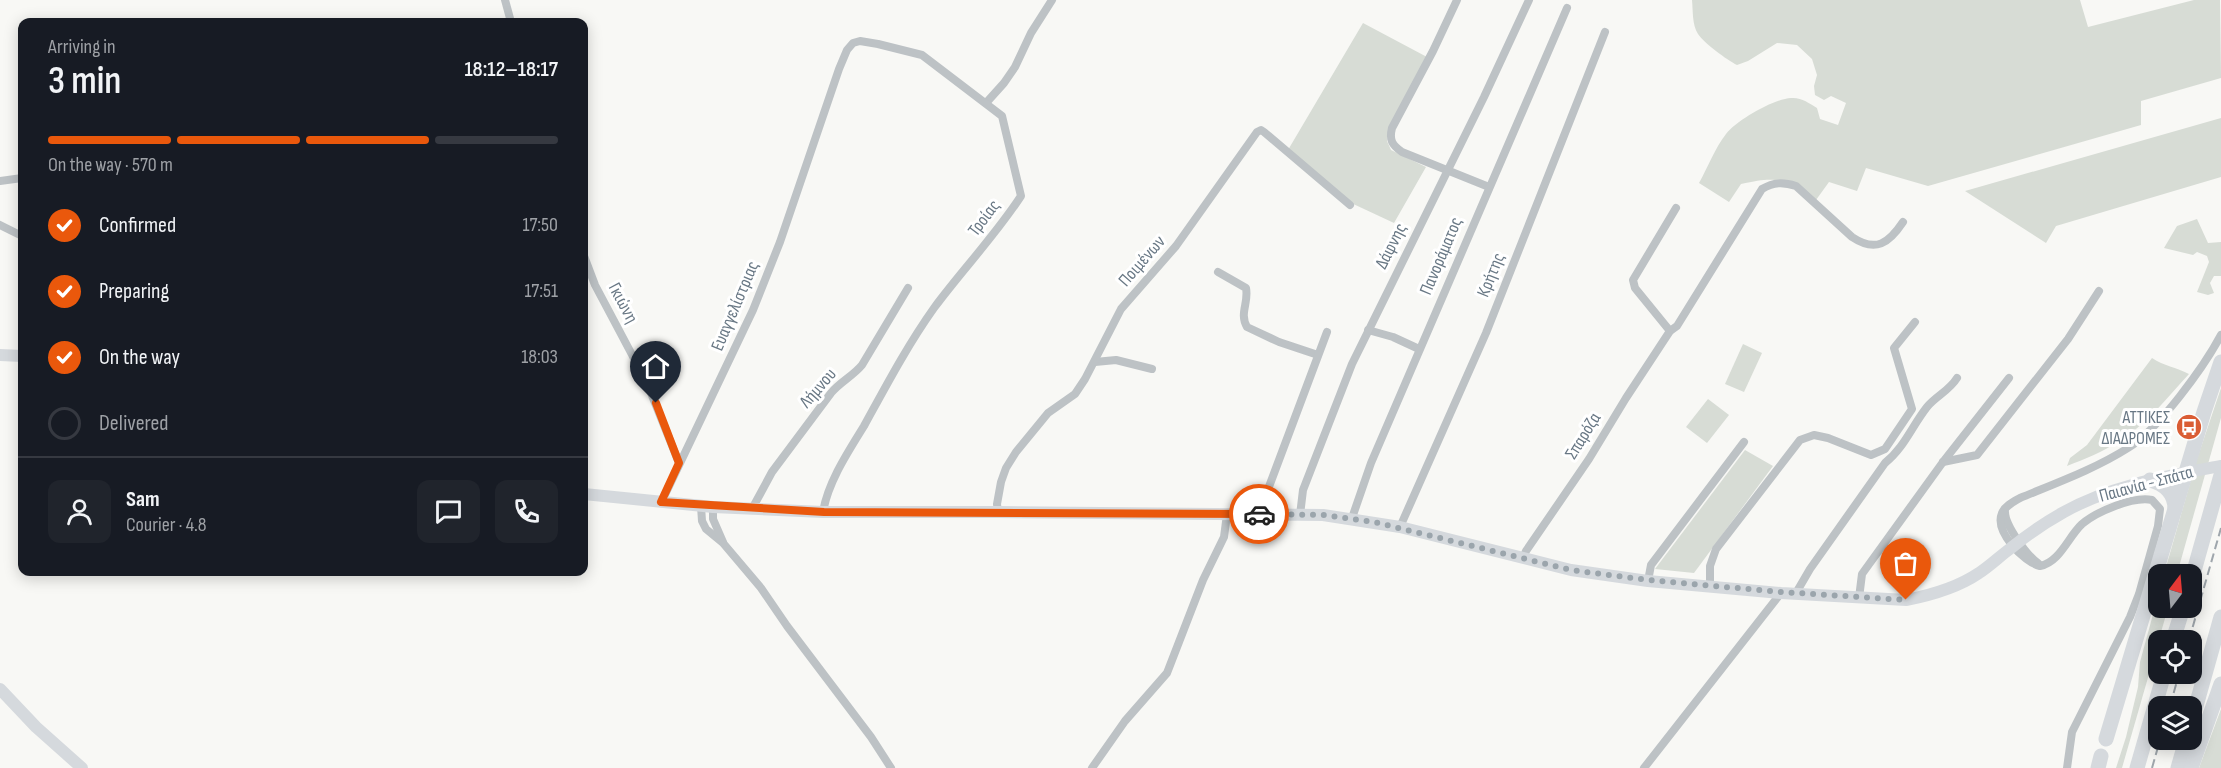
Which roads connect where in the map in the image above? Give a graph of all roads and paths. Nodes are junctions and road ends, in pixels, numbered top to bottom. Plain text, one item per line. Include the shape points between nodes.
1 (505, 0) edge
2 (1052, 0) edge
3 (1457, 0) edge
4 (1529, 0) edge
5 (1567, 8) dead end
6 (510, 18) edge
7 (1605, 32) dead end
8 (986, 103) junction
9 (823, 115) joint
10 (1448, 171) junction
11 (18, 179) edge
12 (0, 181) edge
13 (1489, 187) junction
14 (1350, 205) dead end
15 (1676, 208) dead end
16 (1903, 222) dead end
17 (0, 225) edge
18 (18, 234) edge
19 (588, 267) edge
20 (1218, 272) dead end
21 (908, 288) dead end
22 (2099, 291) dead end
23 (1915, 322) dead end
24 (1368, 330) junction
25 (1670, 331) junction
26 (1326, 332) dead end
27 (2221, 335) edge
28 (1419, 349) junction
29 (0, 355) edge
30 (1318, 355) junction
31 (18, 356) edge
32 (1095, 362) junction
33 (2221, 362) edge
34 (1152, 369) dead end
35 (1957, 378) dead end
36 (2009, 378) dead end
37 (1744, 442) dead end
38 (1943, 462) junction
39 (679, 463) junction
40 (2221, 466) edge
41 (2189, 472) junction
42 (2221, 475) edge
43 (2150, 480) junction
44 (588, 494) edge
45 (661, 502) junction
46 (707, 506) junction
47 (752, 509) junction
48 (2175, 511) junction
49 (824, 512) junction
50 (998, 512) junction
51 (1227, 514) junction
52 (1263, 514) junction
53 (1300, 515) junction
54 (1352, 518) junction
55 (1400, 527) junction
56 (2016, 544) junction
57 (1523, 558) junction
58 (2196, 564) edge
59 (1648, 580) junction
60 (1710, 586) junction
61 (1781, 592) junction
62 (1796, 593) junction
63 (1859, 598) junction
64 (2221, 617) edge
65 (2161, 684) edge
66 (2221, 684) edge
67 (0, 689) edge
68 (2199, 696) edge
69 (2106, 739) dead end
70 (2183, 750) edge
71 (82, 768) edge
72 (891, 768) edge
73 (1092, 768) edge
74 (1644, 768) edge
75 (2067, 768) edge
76 (2137, 768) edge
77 (2178, 768) edge
78 (2191, 768) edge

1 - 6 street
2 - 8 street via 1015,67
3 - 10 street via 1390,138 1402,153
4 - 10 street, Δάφνης
5 - 13 street, Πανοράματος
7 - 55 street, Κρήτης via 1486,333
8 - 9 street, Τροίας via 922,55 860,41 847,50
8 - 49 street, Τροίας via 1002,116 1021,196 908,346 847,456 828,494
9 - 39 street, Ευαγγελίστριας via 753,310
10 - 13 street
10 - 24 street, Δάφνης
11 - 12 street
13 - 28 street, Πανοράματος
14 - 32 street, Ποιμένων via 1264,132 1257,132 1176,246 1121,309
15 - 25 street via 1633,280 1635,288
16 - 25 street, Σπαρόζα via 1886,242 1862,243 1796,186 1770,184 1762,189 1677,326
17 - 18 street
19 - 39 street, Γκιώνη via 656,403
20 - 30 street via 1246,288 1242,317 1247,327
21 - 47 street, Λήμνου via 862,365 831,393 772,472
22 - 38 street via 2068,339 1977,455
23 - 60 street via 1894,348 1912,409 1885,448 1871,455 1814,435 1800,440 1716,549 1710,566
24 - 28 street
24 - 53 street, Δάφνης via 1303,490
25 - 57 street, Σπαρόζα
26 - 30 street
27 - 56 street via 2176,400 2130,447 2007,506 2005,518
28 - 54 street, Πανοράματος
29 - 31 main road
30 - 52 street via 1264,500
32 - 34 street via 1116,360
32 - 50 street, Ποιμένων via 1075,394 1048,413 1016,452 1001,482
33 - 41 highway
35 - 62 street via 1927,407 1898,452 1885,464 1809,569
36 - 38 street
37 - 59 street via 1651,565
38 - 63 street via 1862,574
39 - 45 street, Ευαγγελίστριας
40 - 41 main road, Παιανία - Σπάτα
41 - 43 main road, Παιανία - Σπάτα
41 - 48 highway
42 - 58 highway
43 - 48 highway via 2169,490
43 - 56 main road, Παιανία - Σπάτα via 2075,506
44 - 45 main road, Παιανία - Σπάτα
45 - 46 main road, Παιανία - Σπάτα
46 - 47 main road, Παιανία - Σπάτα
46 - 72 street via 702,521 706,529 761,588
47 - 49 main road, Παιανία - Σπάτα
48 - 69 highway
49 - 50 main road, Παιανία - Σπάτα
50 - 51 main road, Παιανία - Σπάτα
51 - 52 main road, Παιανία - Σπάτα
51 - 73 street via 1224,537 1167,673 1125,721
52 - 53 main road, Παιανία - Σπάτα
53 - 54 main road, Παιανία - Σπάτα
54 - 55 main road, Παιανία - Σπάτα
55 - 57 main road, Παιανία - Σπάτα
56 - 63 main road, Παιανία - Σπάτα via 1980,573 1942,591 1906,600
56 - 75 street via 2045,565 2092,517 2136,500 2152,500 2159,506 2158,526 2139,594 2072,732
57 - 59 main road, Παιανία - Σπάτα via 1571,570
59 - 60 main road, Παιανία - Σπάτα
60 - 61 main road, Παιανία - Σπάτα
61 - 62 main road, Παιανία - Σπάτα
61 - 74 street
62 - 63 main road, Παιανία - Σπάτα
64 - 68 highway
65 - 76 highway
66 - 78 highway
67 - 71 main road
70 - 77 highway

